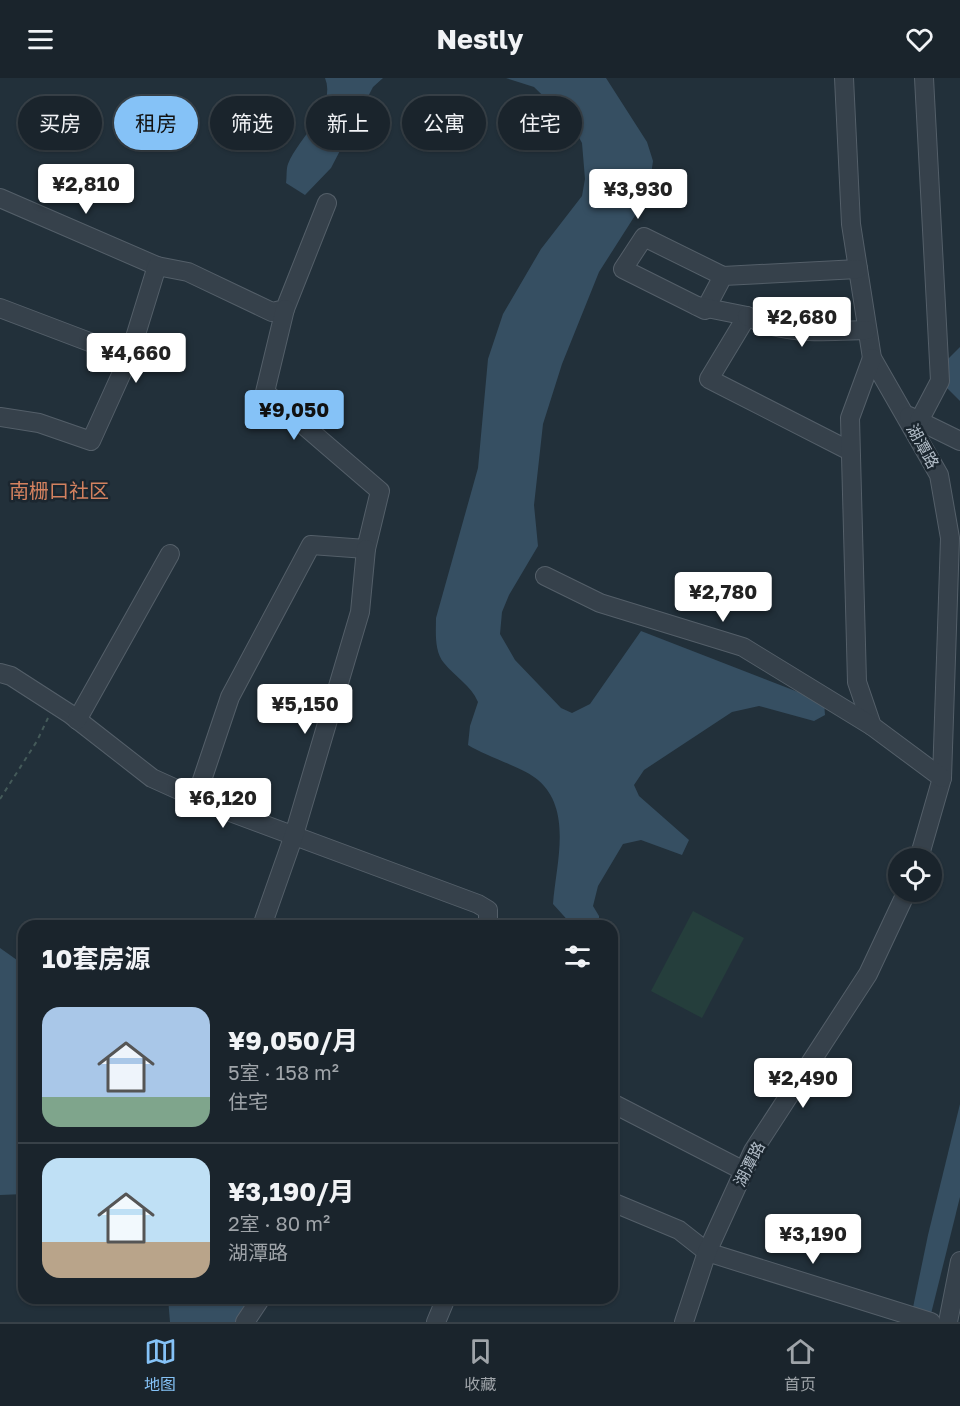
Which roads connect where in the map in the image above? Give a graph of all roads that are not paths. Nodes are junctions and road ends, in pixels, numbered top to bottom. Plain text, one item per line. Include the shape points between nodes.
1 (844, 78) edge
2 (924, 78) edge
3 (0, 198) edge
4 (327, 202) dead end
5 (157, 266) junction
6 (858, 269) junction
7 (723, 276) junction
8 (702, 307) junction
9 (0, 308) edge
10 (285, 309) junction
11 (747, 316) junction
12 (867, 330) junction
13 (129, 357) junction
14 (872, 358) junction
15 (0, 417) edge
16 (912, 418) junction
17 (960, 441) edge
18 (850, 451) junction
19 (366, 549) junction
20 (170, 554) dead end
21 (545, 576) dead end
22 (0, 673) edge
23 (77, 720) junction
24 (872, 726) junction
25 (942, 778) junction
26 (196, 798) junction
27 (294, 835) junction
28 (922, 848) edge
29 (903, 902) edge
30 (264, 920) edge
31 (488, 920) edge
32 (618, 1106) edge
33 (744, 1171) junction
34 (618, 1205) edge
35 (708, 1252) junction
36 (960, 1261) edge
37 (257, 1304) edge
38 (444, 1304) edge
39 (246, 1322) edge
40 (436, 1322) edge
41 (684, 1322) edge
42 (931, 1322) edge
43 (948, 1322) edge

1 - 6 street, 湖潭路 via 851,224
2 - 16 street via 940,381
3 - 5 street
4 - 10 street
5 - 10 street via 188,272 272,312
5 - 13 street
6 - 7 street
6 - 12 street, 湖潭路
7 - 8 street
7 - 8 street via 644,237 623,268
8 - 11 street
9 - 13 street
10 - 19 street via 265,392 380,491
11 - 12 street via 767,327
11 - 18 street via 709,379
12 - 14 street, 湖潭路
13 - 15 street via 91,441 39,423
14 - 16 street, 湖潭路
14 - 18 street via 850,418
16 - 17 street
16 - 25 street, 湖潭路 via 939,476 950,538
18 - 24 street via 857,682
19 - 26 street via 311,545 230,697
19 - 27 street via 360,612
20 - 23 street
21 - 24 street via 611,607 743,647
22 - 23 street via 11,676
23 - 26 street via 152,778
24 - 25 street
25 - 28 street, 湖潭路
26 - 27 street
27 - 30 street
27 - 31 street via 478,904 488,910
29 - 33 street, 湖潭路 via 868,974 753,1151
32 - 33 street
33 - 35 street, 湖潭路
34 - 35 street via 679,1230
35 - 41 street, 湖潭路
35 - 42 street
36 - 43 street
37 - 39 street
38 - 40 street

